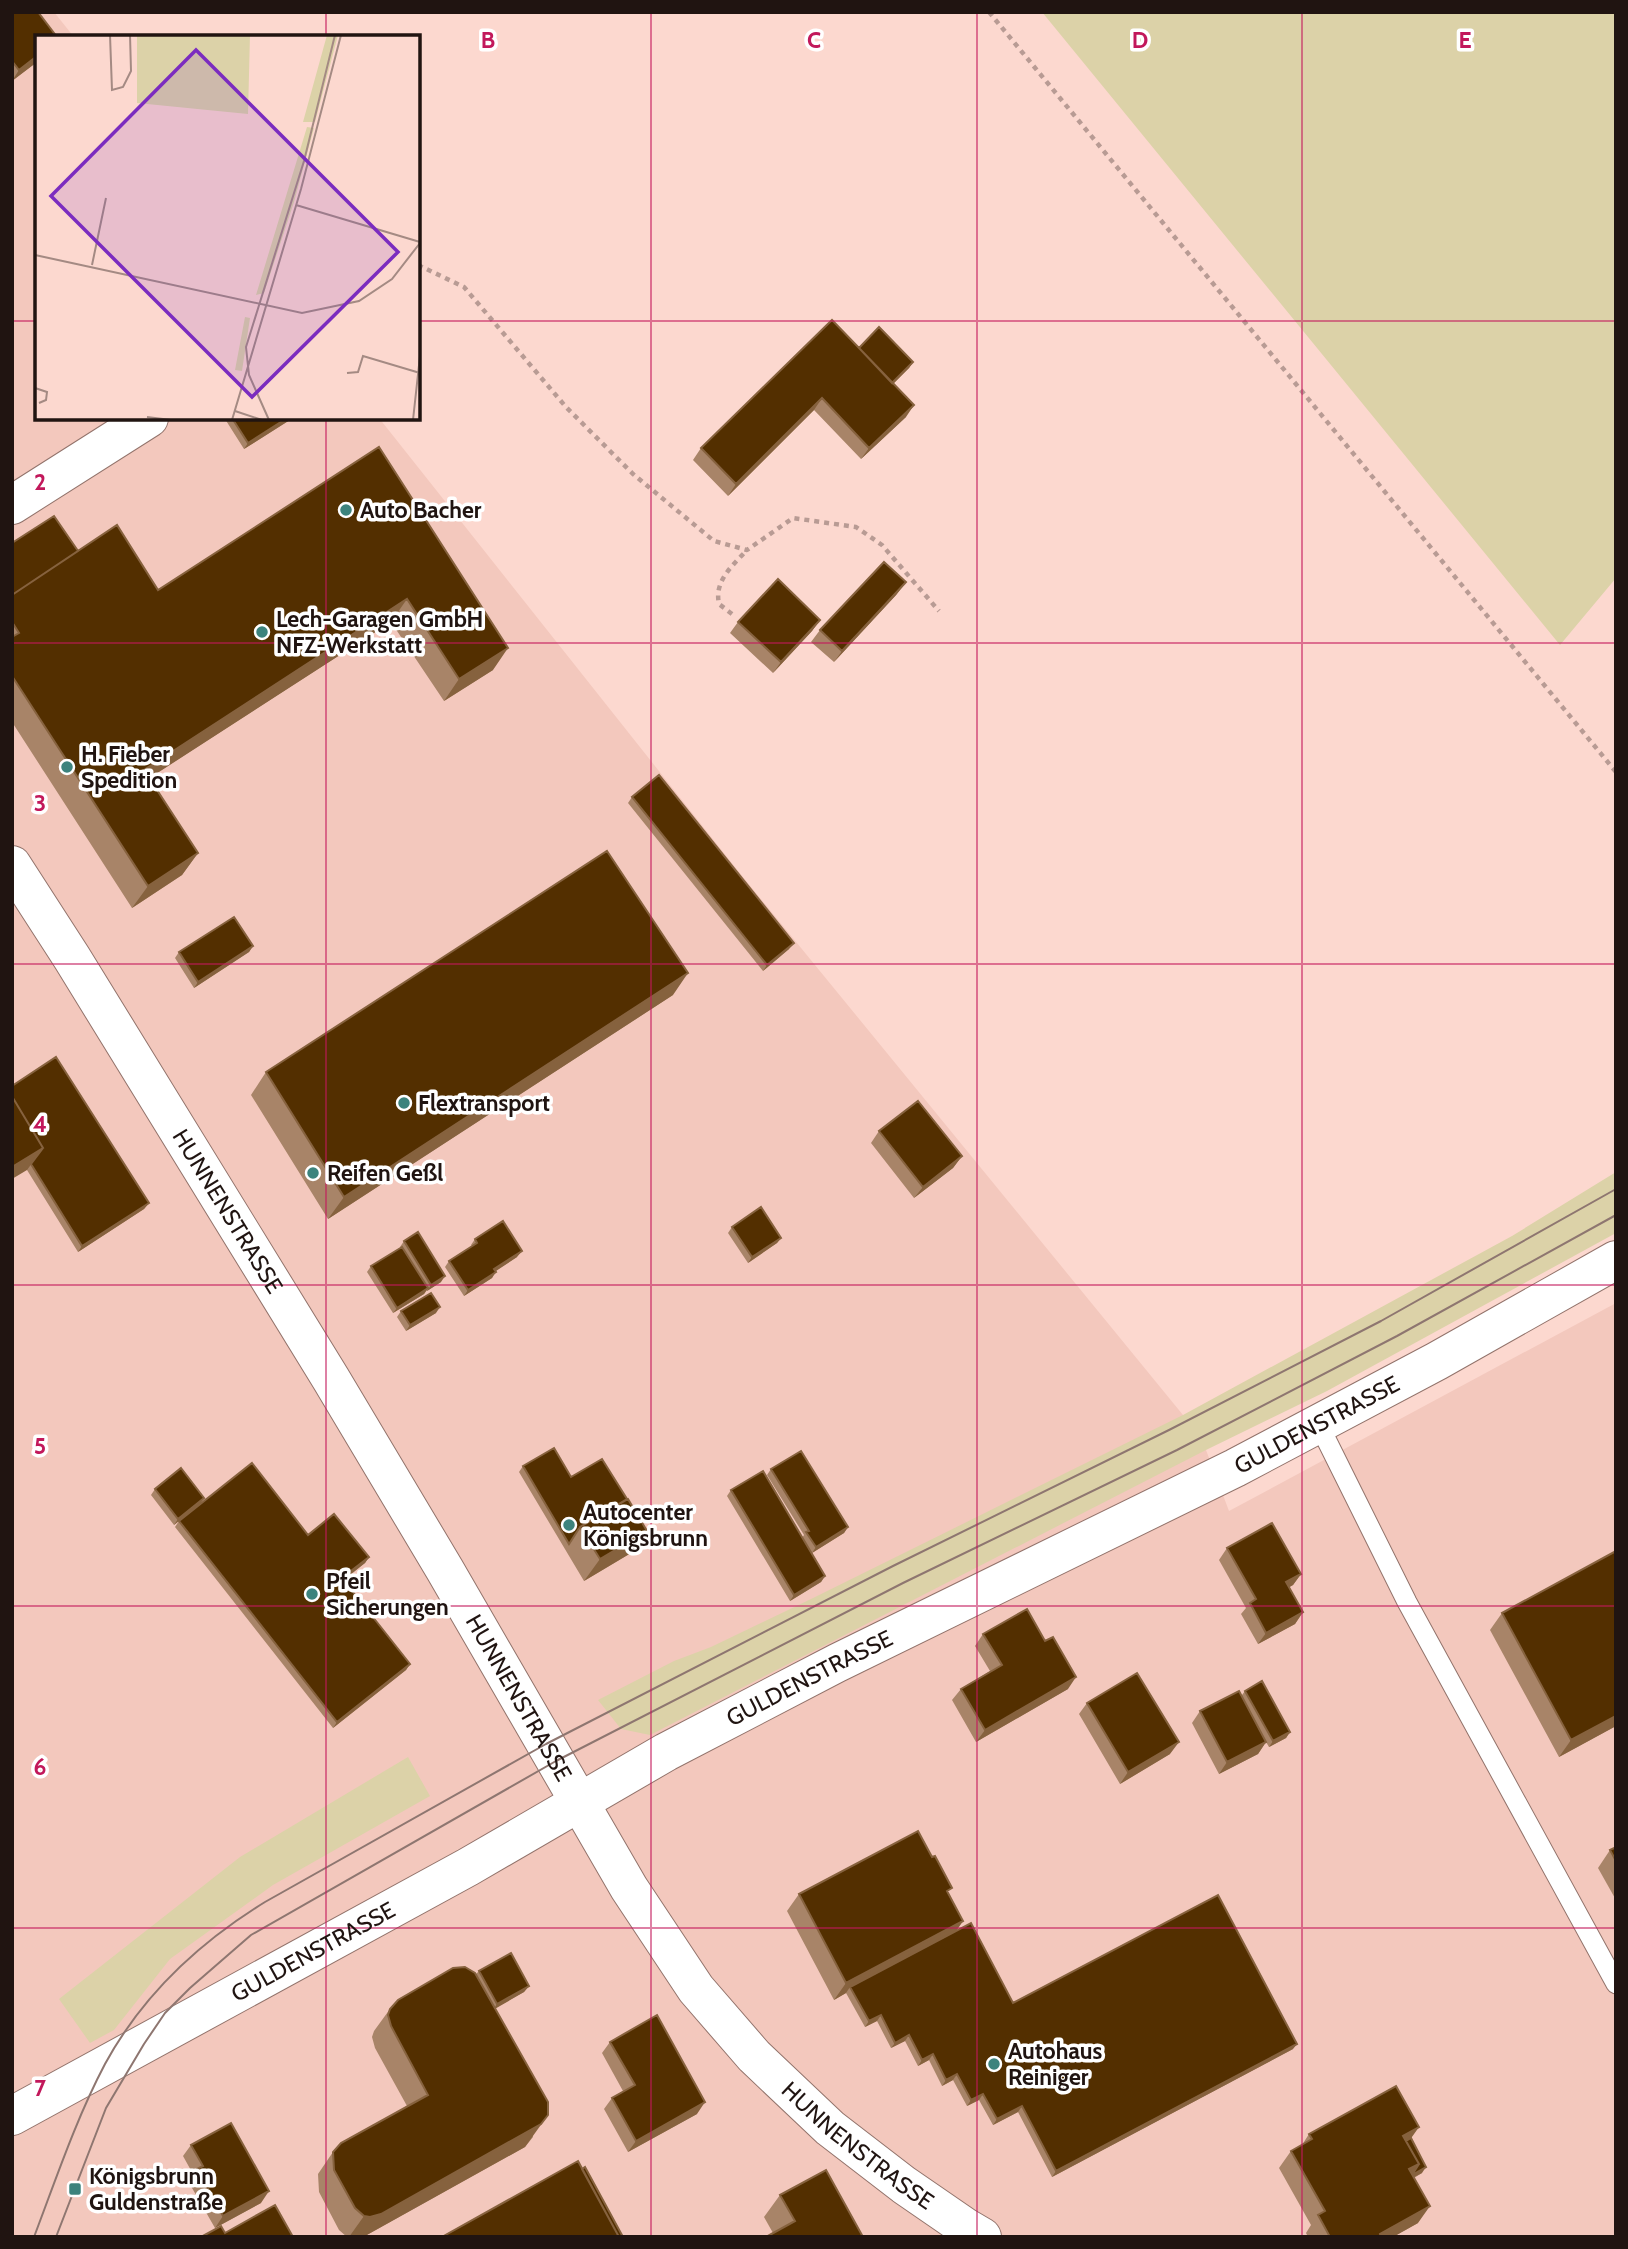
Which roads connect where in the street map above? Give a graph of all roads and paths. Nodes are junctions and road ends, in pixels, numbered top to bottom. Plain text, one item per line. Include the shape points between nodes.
1 (989, 12) edge
2 (420, 266) edge
3 (146, 420) edge
4 (12, 505) edge
5 (747, 550) junction
6 (939, 611) dead end
7 (732, 614) dead end
8 (1616, 772) edge
9 (12, 865) edge
10 (1616, 1260) edge
11 (1318, 1423) junction
12 (580, 1801) junction
13 (1616, 1984) edge
14 (12, 2116) edge
15 (982, 2237) edge

1 - 8 path
2 - 5 path via 464,287 566,407 633,474 714,541
3 - 4 street
5 - 6 path via 793,519 856,527 882,545
5 - 7 path via 720,582 717,593 719,604
9 - 12 street, HUNNENSTRASSE via 331,1379
10 - 11 street, GULDENSTRASSE
11 - 12 street, GULDENSTRASSE via 837,1662
11 - 13 lane via 1407,1602
12 - 14 street, GULDENSTRASSE
12 - 15 street, HUNNENSTRASSE via 629,1888 696,1989 754,2056 830,2128

